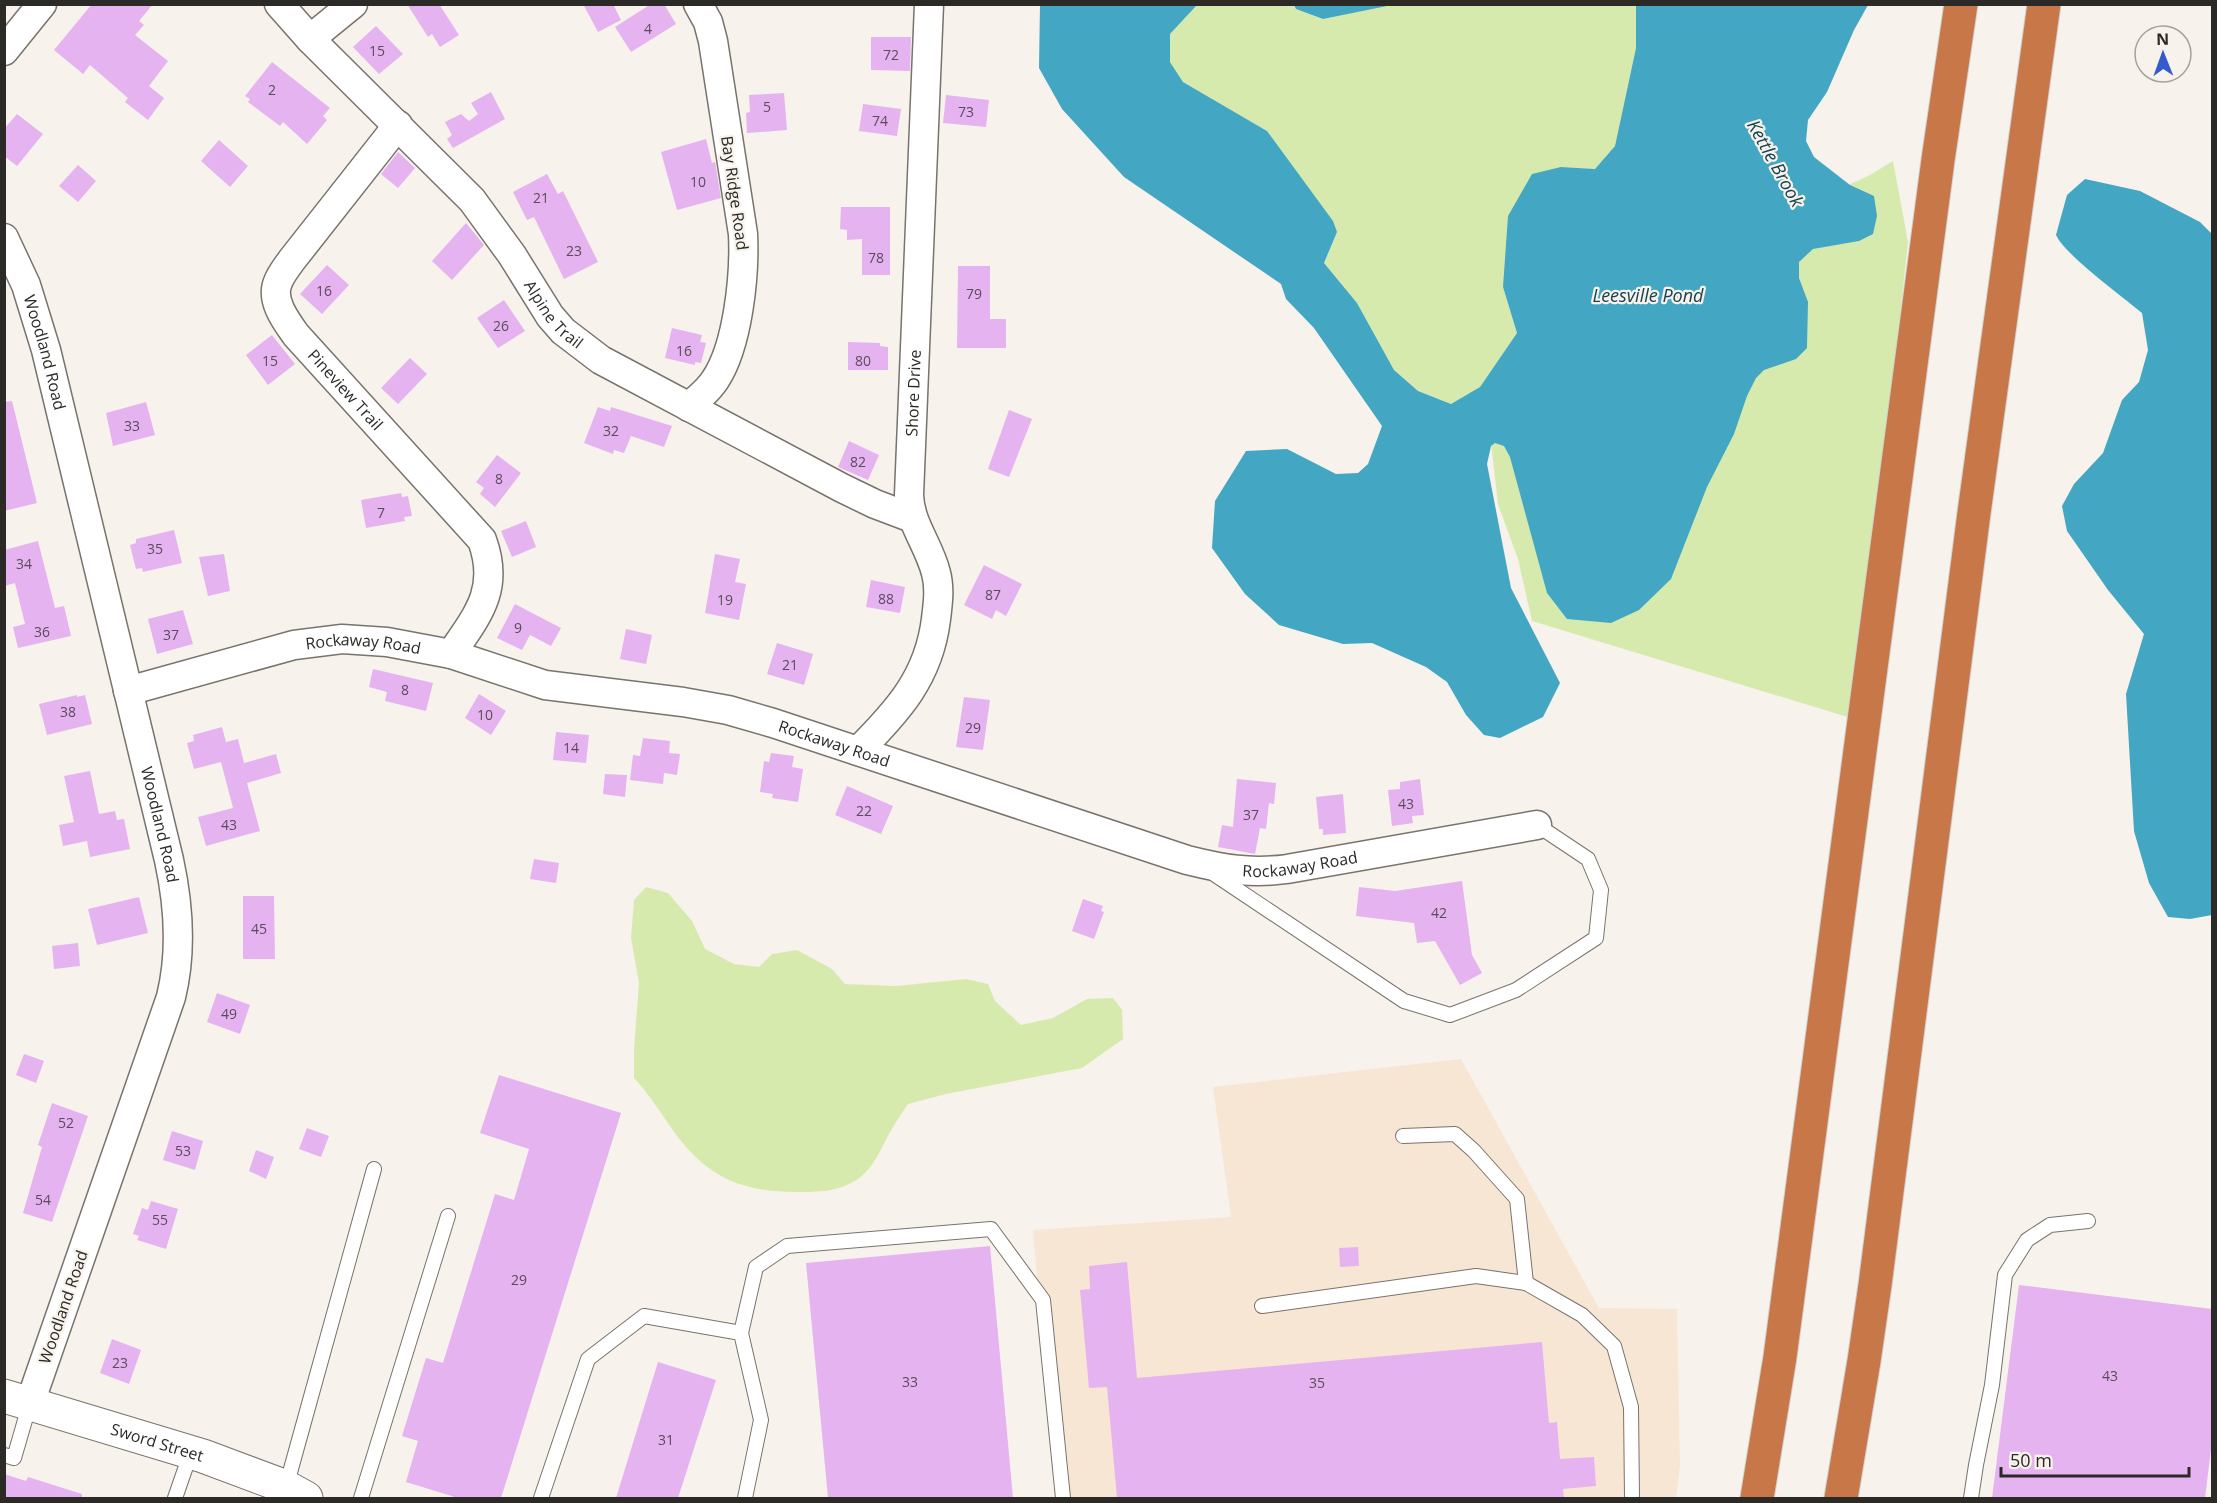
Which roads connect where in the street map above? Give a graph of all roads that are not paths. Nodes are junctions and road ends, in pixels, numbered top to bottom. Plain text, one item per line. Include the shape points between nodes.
1 (42, 4) edge
2 (279, 4) edge
3 (353, 4) edge
4 (698, 4) edge
5 (929, 4) edge
6 (1961, 4) edge
7 (2044, 4) edge
8 (310, 39) junction
9 (4, 51) edge
10 (398, 125) junction
11 (4, 238) edge
12 (689, 407) junction
13 (912, 518) junction
14 (451, 654) junction
15 (128, 690) junction
16 (858, 751) junction
17 (1537, 825) joint
18 (1197, 863) junction
19 (1403, 1136) dead end
20 (374, 1169) dead end
21 (448, 1216) dead end
22 (2088, 1221) dead end
23 (1526, 1283) junction
24 (1262, 1306) dead end
25 (741, 1333) junction
26 (17, 1399) edge
27 (191, 1452) junction
28 (4, 1455) edge
29 (296, 1493) edge
30 (175, 1498) edge
31 (362, 1498) edge
32 (541, 1498) edge
33 (745, 1498) edge
34 (1063, 1498) edge
35 (1632, 1498) edge
36 (1757, 1498) edge
37 (1841, 1498) edge
38 (1971, 1498) edge

1 - 9 street
2 - 8 street, Alpine Trail
3 - 8 street
4 - 12 street, Bay Ridge Road via 713,41 743,234 743,265 730,347 709,389
5 - 13 street, Shore Drive via 909,495
6 - 36 highway via 1783,1333
7 - 37 highway via 1875,1285
8 - 10 street, Alpine Trail
10 - 12 street, Alpine Trail via 472,200 563,331 601,360
10 - 14 street, Pineview Trail via 291,261 277,282 276,295 280,310 296,334 482,540 489,568 485,600
11 - 15 street, Woodland Road via 37,318
12 - 13 street, Alpine Trail via 842,488
13 - 16 street, Shore Drive via 931,558 939,590 931,650 911,692
14 - 15 street, Rockaway Road via 387,642 320,641
14 - 16 street, Rockaway Road via 545,685 728,710
15 - 26 street, Woodland Road via 173,876 177,964 171,998
16 - 18 street, Rockaway Road
17 - 18 street, Rockaway Road via 1264,872 1239,872
17 - 18 lane via 1588,859 1601,890 1596,938 1516,990 1450,1015 1404,1001
19 - 23 lane via 1455,1134 1517,1198
20 - 29 lane
21 - 31 lane
22 - 38 lane via 2050,1225 2027,1240 2005,1275 1992,1385
23 - 24 lane via 1476,1276
23 - 35 lane via 1582,1315 1614,1346 1631,1407
25 - 32 lane via 644,1316 588,1359
25 - 33 lane via 760,1420
25 - 34 lane via 756,1267 787,1246 991,1229 1043,1300
26 - 27 street, Sword Street
26 - 28 lane via 14,1458
27 - 29 street, Sword Street
27 - 30 lane

